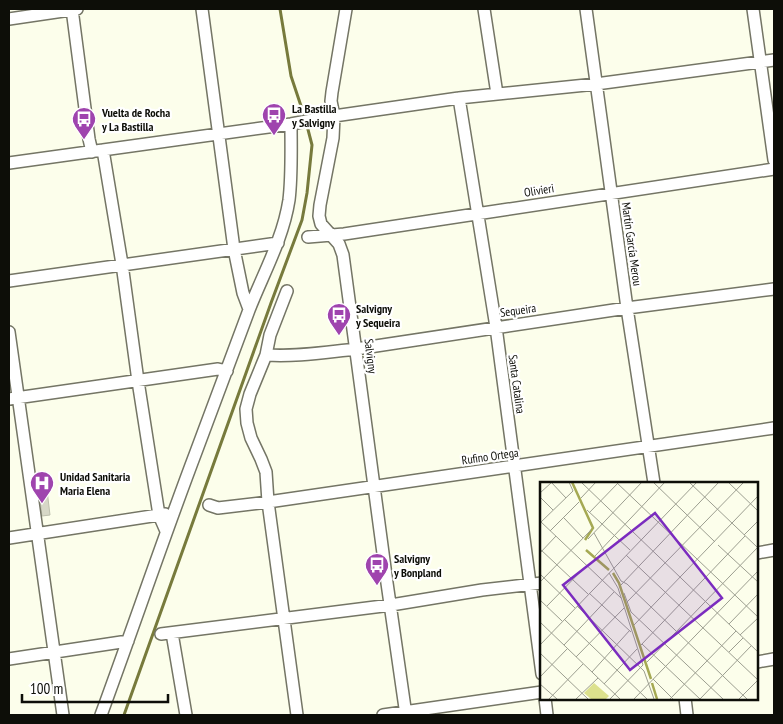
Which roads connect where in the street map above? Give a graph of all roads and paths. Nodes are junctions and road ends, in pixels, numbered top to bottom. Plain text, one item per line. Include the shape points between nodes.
1 (72, 9) edge
2 (77, 9) edge
3 (202, 9) edge
4 (346, 9) edge
5 (484, 9) edge
6 (586, 9) edge
7 (753, 9) edge
8 (9, 19) edge
9 (774, 60) edge
10 (760, 62) junction
11 (596, 84) junction
12 (497, 94) junction
13 (459, 98) junction
14 (334, 116) junction
15 (291, 124) junction
16 (218, 134) junction
17 (97, 151) junction
18 (774, 160) edge
19 (9, 163) edge
20 (774, 169) edge
21 (612, 193) junction
22 (477, 214) junction
23 (331, 235) junction
24 (308, 237) dead end
25 (278, 243) junction
26 (234, 249) junction
27 (122, 264) junction
28 (9, 281) edge
29 (774, 290) edge
30 (287, 291) dead end
31 (627, 308) junction
32 (249, 310) junction
33 (496, 327) junction
34 (9, 332) edge
35 (356, 349) junction
36 (266, 355) junction
37 (227, 371) junction
38 (138, 380) junction
39 (14, 399) edge
40 (774, 428) edge
41 (648, 447) junction
42 (514, 467) junction
43 (654, 482) edge
44 (374, 485) junction
45 (268, 502) junction
46 (209, 505) dead end
47 (172, 514) junction
48 (159, 515) junction
49 (166, 531) junction
50 (37, 533) junction
51 (9, 538) edge
52 (774, 550) edge
53 (758, 553) edge
54 (536, 584) edge
55 (391, 605) junction
56 (284, 618) junction
57 (128, 641) junction
58 (540, 644) edge
59 (54, 652) junction
60 (9, 659) edge
61 (774, 659) edge
62 (758, 662) edge
63 (540, 692) edge
64 (545, 699) edge
65 (685, 699) edge
66 (406, 714) edge
67 (63, 715) edge
68 (101, 715) edge
69 (186, 715) edge
70 (297, 715) edge
71 (383, 715) edge
72 (547, 715) edge
73 (687, 715) edge

1 - 2 street
1 - 8 street
1 - 17 street via 89,139
3 - 16 street
4 - 14 street, Salvigny via 332,92
5 - 12 street
6 - 11 street, Martín García Merou
7 - 10 street
9 - 10 street
10 - 11 street
10 - 18 street
11 - 12 street
11 - 21 street, Martín García Merou
12 - 13 street
13 - 14 street
13 - 22 street, Santa Catalina
14 - 15 street
14 - 23 street, Salvigny via 334,138 319,216 321,224
15 - 16 street
15 - 25 street via 288,201
16 - 17 street
16 - 26 street
17 - 19 street
17 - 27 street
20 - 21 street, Olivieri
21 - 22 street, Olivieri
21 - 31 street, Martín García Merou
22 - 23 street, Olivieri
22 - 33 street, Santa Catalina
23 - 24 street, Olivieri
23 - 35 street, Salvigny via 343,255
25 - 26 street
25 - 32 street
26 - 27 street
26 - 32 street
27 - 28 street
27 - 38 street
29 - 31 street, Sequeira
30 - 36 street
31 - 33 street, Sequeira
31 - 41 street, Martín García Merou
32 - 37 street
33 - 35 street, Sequeira
33 - 42 street, Santa Catalina
34 - 39 street
35 - 36 street, Sequeira
35 - 44 street, Salvigny
36 - 45 street via 246,410 251,438 266,472
37 - 38 street via 218,369
37 - 47 street
38 - 39 street
38 - 48 street
39 - 50 street
40 - 41 street, Rufino Ortega
41 - 42 street, Rufino Ortega
41 - 43 street, Martín García Merou
42 - 44 street, Rufino Ortega
42 - 54 street, Santa Catalina
44 - 45 street, Rufino Ortega
44 - 55 street, Salvigny
45 - 46 street, Rufino Ortega via 218,508
45 - 56 street
47 - 48 street
47 - 49 street
48 - 49 street
48 - 50 street
49 - 57 street
50 - 51 street
50 - 59 street
52 - 53 street
54 - 55 street
54 - 58 street, Santa Catalina
55 - 56 street
55 - 66 street, Salvigny
56 - 69 street via 167,633
56 - 70 street
57 - 59 street
57 - 68 street
59 - 60 street
59 - 67 street
61 - 62 street
63 - 66 street
64 - 72 street
65 - 73 street
66 - 71 street

